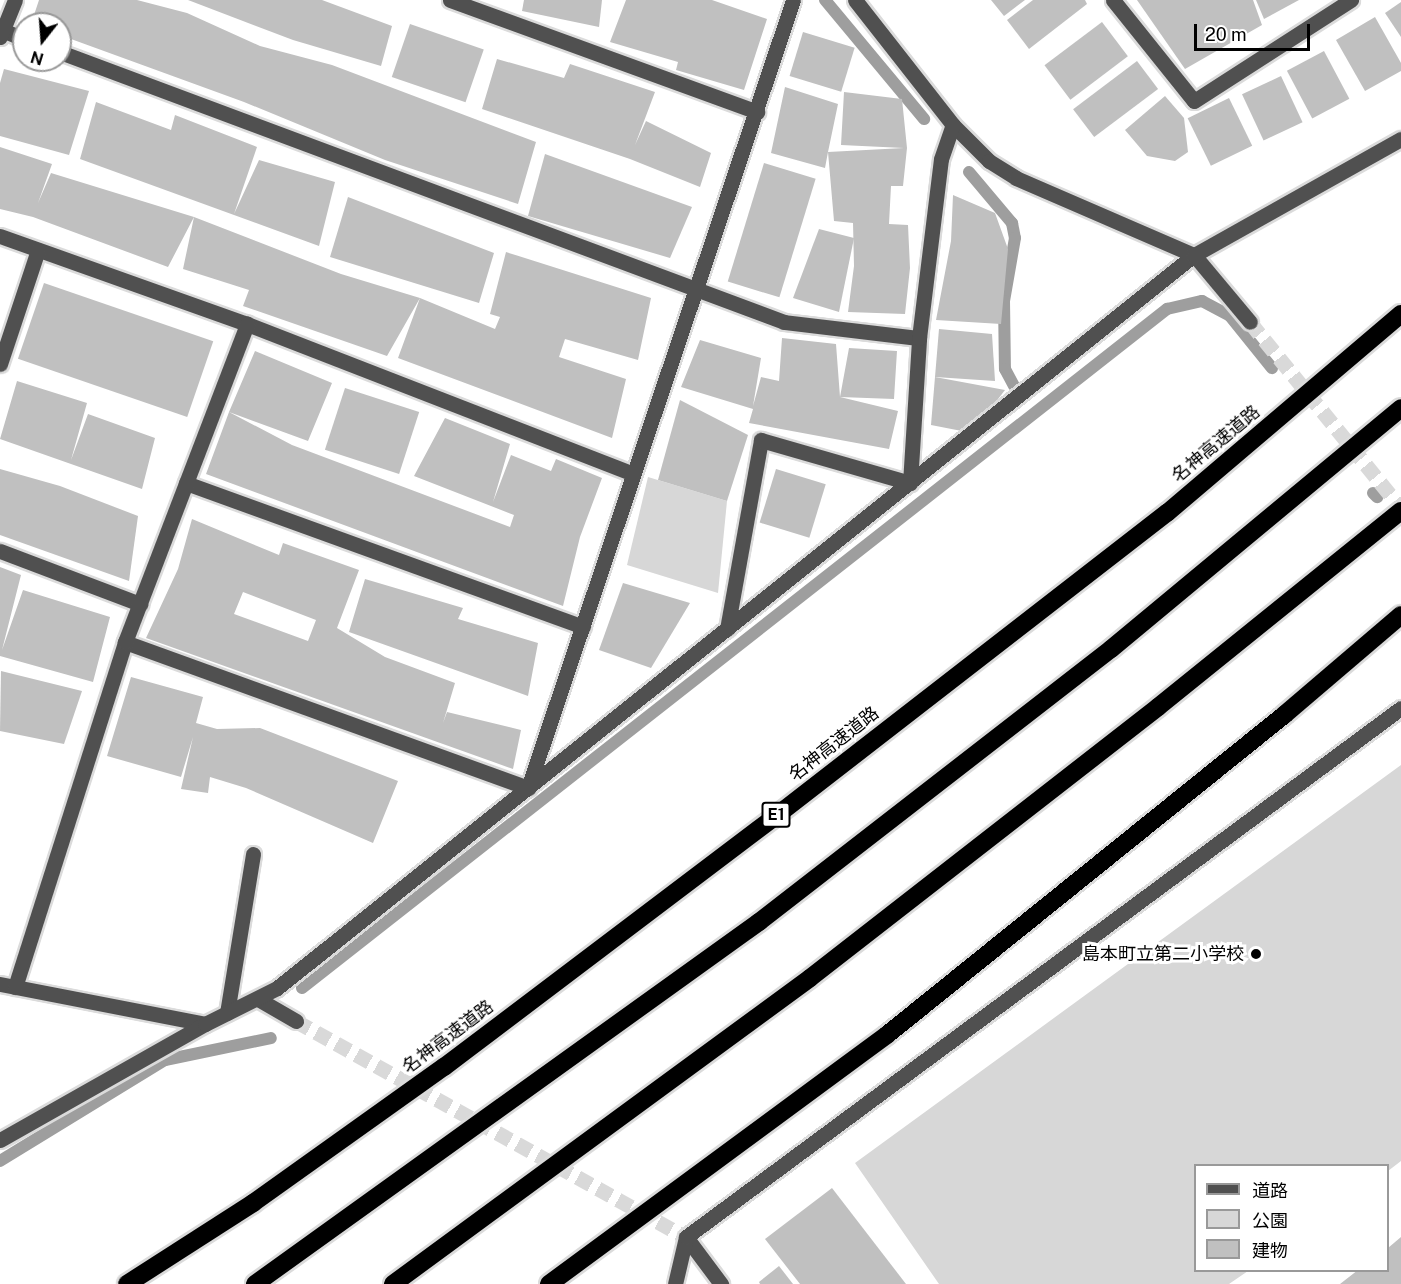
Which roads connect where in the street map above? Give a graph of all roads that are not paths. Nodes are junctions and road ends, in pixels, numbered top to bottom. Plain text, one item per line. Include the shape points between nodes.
1 (15, 0) edge
2 (450, 0) edge
3 (793, 0) edge
4 (855, 0) edge
5 (1113, 0) edge
6 (1341, 3) edge
7 (1, 32) edge
8 (72, 57) edge
9 (757, 112) junction
10 (953, 125) junction
11 (1401, 139) edge
12 (0, 236) edge
13 (38, 250) junction
14 (1194, 255) junction
15 (696, 292) junction
16 (1401, 314) edge
17 (1250, 322) tunnel mouth
18 (247, 324) junction
19 (919, 338) junction
20 (0, 364) edge
21 (1401, 408) edge
22 (633, 474) junction
23 (186, 483) junction
24 (910, 483) junction
25 (1401, 511) edge
26 (0, 552) edge
27 (140, 604) junction
28 (1401, 615) edge
29 (583, 627) junction
30 (728, 629) junction
31 (125, 642) junction
32 (1401, 708) edge
33 (528, 788) junction
34 (253, 854) dead end
35 (8, 986) edge
36 (258, 999) junction
37 (227, 1013) junction
38 (296, 1021) tunnel mouth
39 (205, 1024) junction
40 (0, 1140) edge
41 (686, 1237) junction
42 (127, 1284) edge
43 (255, 1284) edge
44 (393, 1284) edge
45 (549, 1284) edge
46 (675, 1284) edge
47 (721, 1284) edge

1 - 7 street
2 - 9 street
3 - 9 street
4 - 10 street
5 - 6 street via 1194,101
8 - 15 street
9 - 15 street
10 - 14 street via 988,161 1016,178
10 - 19 street via 940,159
11 - 14 street
12 - 13 street
13 - 18 street
13 - 20 street
14 - 17 street
14 - 24 street
15 - 19 street via 784,322
15 - 22 street
16 - 42 highway, 名神高速道路 / E1 via 1167,513 776,816 444,1067 253,1203
18 - 22 street
18 - 23 street
19 - 24 street
21 - 43 highway via 1111,650 759,922
22 - 29 street
23 - 27 street
23 - 29 street
24 - 30 street
24 - 30 street via 761,440
25 - 44 highway via 1158,707 820,970
26 - 27 street
27 - 31 street
28 - 45 highway via 1275,723 888,1034
29 - 33 street
30 - 33 street
31 - 33 street
31 - 35 street
32 - 41 street
33 - 36 street via 278,988
34 - 37 street
35 - 39 street
36 - 37 street
36 - 38 street
37 - 39 street
39 - 40 street
41 - 46 street
41 - 47 street

